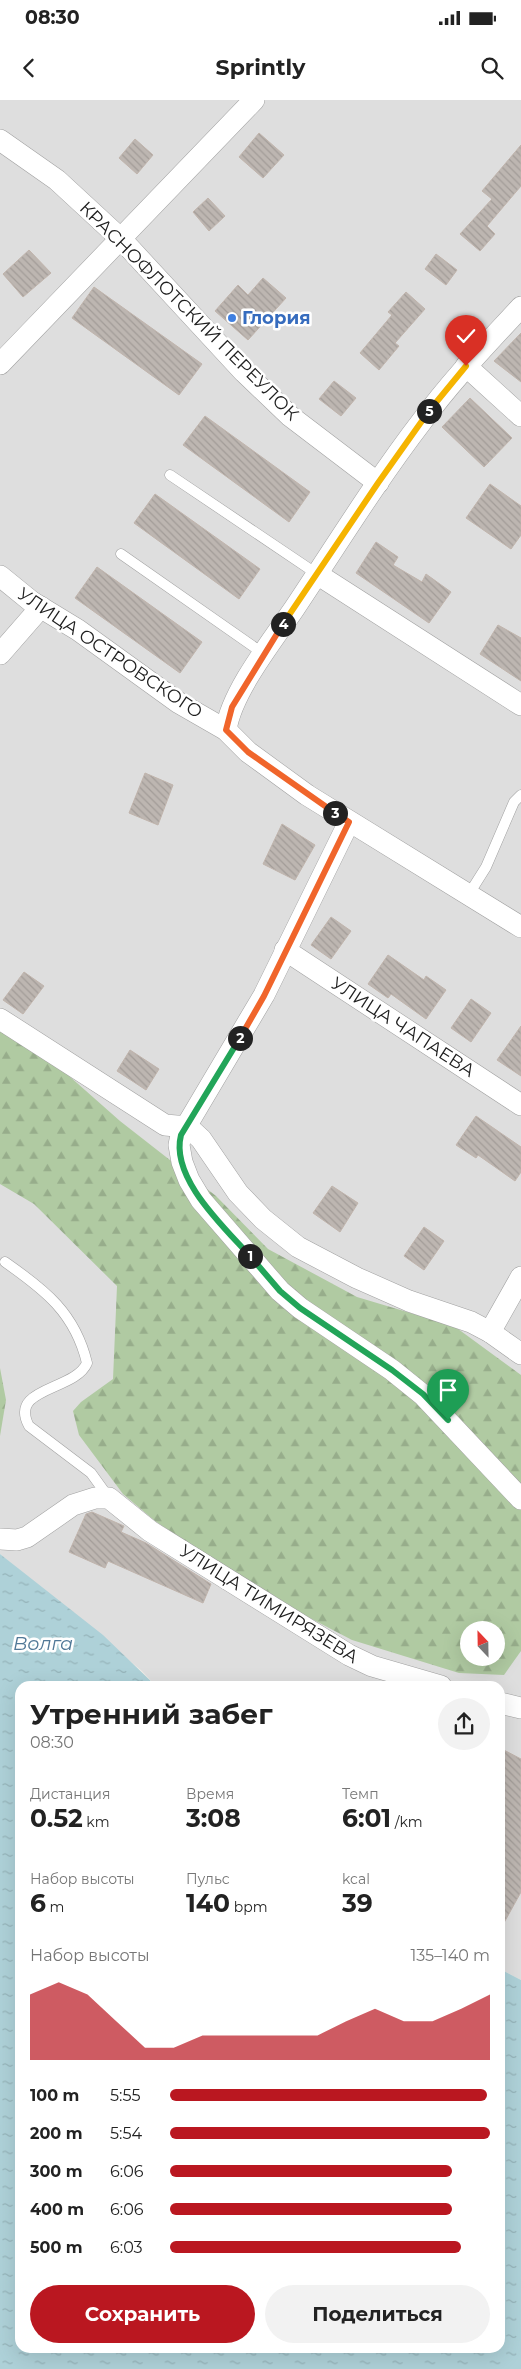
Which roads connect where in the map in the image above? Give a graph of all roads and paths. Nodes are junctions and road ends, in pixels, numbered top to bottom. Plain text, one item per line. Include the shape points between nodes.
1 (254, 100) edge
2 (0, 140) edge
3 (122, 240) junction
4 (521, 307) edge
5 (0, 364) edge
6 (466, 366) junction
7 (521, 416) edge
8 (170, 475) dead end
9 (378, 483) junction
10 (121, 554) dead end
11 (317, 574) junction
12 (0, 576) edge
13 (41, 608) junction
14 (0, 654) edge
15 (264, 654) junction
16 (521, 705) edge
17 (226, 730) junction
18 (521, 795) edge
19 (349, 822) junction
20 (469, 894) junction
21 (521, 927) edge
22 (285, 950) junction
23 (0, 1019) edge
24 (521, 1105) edge
25 (188, 1127) junction
26 (5, 1262) dead end
27 (521, 1277) edge
28 (490, 1332) junction
29 (521, 1354) edge
30 (109, 1498) junction
31 (521, 1499) edge
32 (0, 1539) edge
33 (424, 1681) edge
34 (505, 1704) edge
35 (521, 1708) edge

1 - 3 street
2 - 3 street, КРАСНОФЛОТСКИЙ ПЕРЕУЛОК via 57,180
3 - 5 street
3 - 9 street, КРАСНОФЛОТСКИЙ ПЕРЕУЛОК via 244,372 290,416
4 - 6 street
6 - 7 street
6 - 9 street via 422,420
8 - 11 lane
9 - 11 street
10 - 15 lane
11 - 15 street
11 - 16 street
12 - 13 street, УЛИЦА ОСТРОВСКОГО
13 - 14 street
13 - 17 street, УЛИЦА ОСТРОВСКОГО via 78,630 179,703
15 - 17 street via 232,707
17 - 19 street, УЛИЦА ОСТРОВСКОГО via 248,752
18 - 20 lane via 514,802 486,866
19 - 20 street, УЛИЦА ОСТРОВСКОГО
19 - 22 street
20 - 21 street, УЛИЦА ОСТРОВСКОГО
22 - 24 street, УЛИЦА ЧАПАЕВА
22 - 25 street via 264,996
23 - 25 street via 165,1125
25 - 28 street via 201,1139 238,1192 263,1219 298,1247 357,1278
25 - 31 street via 181,1135 179,1145 189,1180 201,1200 264,1273 300,1308 423,1394
26 - 30 lane via 51,1296 64,1311 87,1363 83,1372 72,1380 30,1399 24,1416 29,1426 91,1472
27 - 28 street
28 - 29 street
30 - 32 street via 95,1498 73,1505 27,1537
30 - 33 street, УЛИЦА ТИМИРЯЗЕВА via 150,1531 349,1655 372,1666
34 - 35 street

